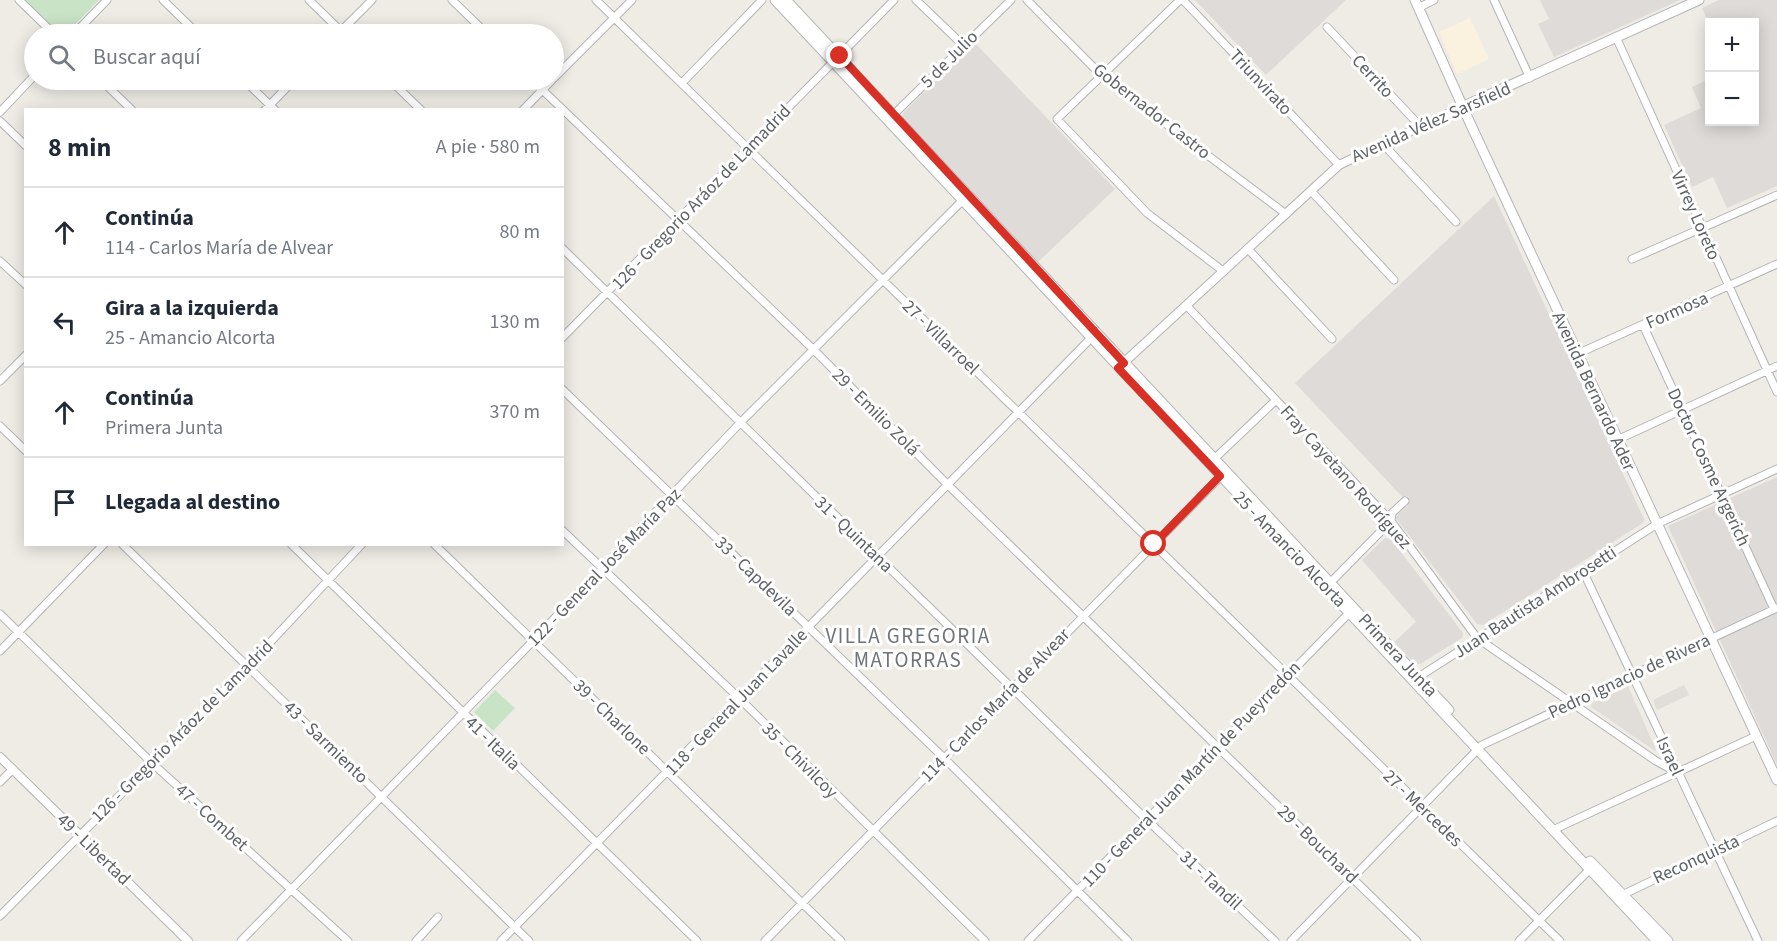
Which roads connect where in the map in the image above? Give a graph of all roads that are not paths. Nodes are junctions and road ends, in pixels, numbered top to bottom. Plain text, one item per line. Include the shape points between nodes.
1 (19, 0) edge
2 (107, 0) edge
3 (163, 0) edge
4 (309, 0) edge
5 (372, 0) edge
6 (452, 0) edge
7 (596, 0) edge
8 (632, 0) edge
9 (762, 0) edge
10 (775, 0) edge
11 (786, 0) edge
12 (894, 0) edge
13 (916, 0) edge
14 (1011, 0) edge
15 (1027, 0) edge
16 (1181, 0) edge
17 (1434, 0) edge
18 (1494, 0) edge
19 (1699, 0) edge
20 (1416, 4) edge
21 (615, 19) junction
22 (44, 24) edge
23 (84, 24) edge
24 (188, 24) edge
25 (332, 24) edge
26 (350, 24) edge
27 (477, 24) edge
28 (1327, 27) dead end
29 (1616, 37) junction
30 (963, 45) junction
31 (837, 59) junction
32 (564, 68) edge
33 (1102, 76) junction
34 (1530, 78) junction
35 (682, 83) junction
36 (24, 87) edge
37 (111, 90) edge
38 (253, 90) edge
39 (285, 90) edge
40 (400, 90) edge
41 (541, 90) edge
42 (543, 90) edge
43 (1462, 107) junction
44 (130, 108) edge
45 (270, 108) edge
46 (419, 108) edge
47 (525, 108) edge
48 (562, 108) edge
49 (564, 110) edge
50 (0, 112) edge
51 (892, 116) junction
52 (0, 122) edge
53 (1419, 125) junction
54 (1382, 143) junction
55 (24, 144) edge
56 (747, 148) junction
57 (1339, 165) junction
58 (1311, 191) junction
59 (1777, 195) edge
60 (966, 197) junction
61 (1286, 214) junction
62 (678, 220) junction
63 (1456, 222) dead end
64 (1702, 228) junction
65 (1248, 249) junction
66 (564, 250) edge
67 (1632, 259) dead end
68 (0, 261) edge
69 (1777, 264) edge
70 (1223, 272) junction
71 (882, 280) junction
72 (1394, 280) dead end
73 (24, 283) edge
74 (1729, 286) junction
75 (607, 292) junction
76 (1186, 305) junction
77 (1643, 325) junction
78 (564, 336) edge
79 (1093, 336) junction
80 (1332, 339) dead end
81 (814, 350) junction
82 (1577, 354) junction
83 (24, 357) edge
84 (1121, 366) junction
85 (1777, 366) edge
86 (1767, 371) junction
87 (0, 381) edge
88 (564, 391) edge
89 (1777, 392) edge
90 (1276, 400) junction
91 (1682, 410) junction
92 (1018, 413) junction
93 (741, 422) junction
94 (0, 426) edge
95 (1617, 440) junction
96 (24, 448) edge
97 (1212, 461) junction
98 (1777, 469) edge
99 (1223, 473) junction
100 (948, 485) junction
101 (672, 495) junction
102 (1722, 495) junction
103 (1405, 501) dead end
104 (1391, 521) junction
105 (1657, 524) junction
106 (564, 532) edge
107 (1154, 544) junction
108 (102, 546) edge
109 (124, 546) edge
110 (293, 546) edge
111 (360, 546) edge
112 (436, 546) edge
113 (878, 556) junction
114 (602, 568) junction
115 (1583, 571) junction
116 (328, 581) junction
117 (1328, 584) junction
118 (1775, 608) edge
119 (1352, 610) junction
120 (0, 614) edge
121 (1084, 615) junction
122 (808, 627) junction
123 (18, 632) junction
124 (1477, 638) junction
125 (1710, 639) junction
126 (533, 641) junction
127 (0, 651) edge
128 (248, 666) junction
129 (1286, 674) junction
130 (1632, 674) junction
131 (1416, 679) junction
132 (1011, 687) junction
133 (739, 698) junction
134 (1570, 704) junction
135 (462, 713) junction
136 (1756, 736) junction
137 (1217, 748) junction
138 (1480, 748) junction
139 (0, 757) edge
140 (944, 758) junction
141 (152, 763) junction
142 (1774, 768) edge
143 (13, 769) junction
144 (668, 771) junction
145 (1678, 773) junction
146 (1777, 780) edge
147 (0, 782) edge
148 (382, 797) junction
149 (1421, 806) junction
150 (1146, 819) junction
151 (1777, 821) edge
152 (1556, 829) junction
153 (872, 832) junction
154 (80, 835) junction
155 (596, 844) junction
156 (1714, 851) junction
157 (1592, 867) junction
158 (1352, 877) junction
159 (291, 889) junction
160 (1077, 891) junction
161 (1620, 896) junction
162 (802, 903) junction
163 (0, 916) edge
164 (438, 917) dead end
165 (1539, 921) junction
166 (515, 927) junction
167 (188, 941) edge
168 (241, 941) edge
169 (348, 941) edge
170 (416, 941) edge
171 (501, 941) edge
172 (529, 941) edge
173 (697, 941) edge
174 (765, 941) edge
175 (841, 941) edge
176 (985, 941) edge
177 (1028, 941) edge
178 (1128, 941) edge
179 (1275, 941) edge
180 (1291, 941) edge
181 (1418, 941) edge
182 (1520, 941) edge
183 (1560, 941) edge
184 (1657, 941) edge
185 (1668, 941) edge
186 (1758, 941) edge

1 - 22 street
2 - 23 street
3 - 24 street
4 - 25 street
5 - 26 street
6 - 27 street
7 - 21 street, 27 - Villarroel
8 - 21 street
9 - 35 street
10 - 31 main road
11 - 31 main road, Primera Junta
12 - 31 street, 126 - Gregorio Aráoz de Lamadrid
13 - 30 street
14 - 30 street, 5 de Julio
15 - 33 street, Gobernador Castro
16 - 33 street
16 - 57 street, Triunvirato
17 - 20 street
18 - 34 street
19 - 29 main road, Avenida Vélez Sarsfield
20 - 43 main road, Avenida Bernardo Ader
21 - 32 street
21 - 35 street, 27 - Villarroel
28 - 53 street, Cerrito
29 - 34 main road, Avenida Vélez Sarsfield
29 - 64 street, Virrey Loreto
30 - 51 street, 5 de Julio
31 - 51 main road, Primera Junta
31 - 56 street, 126 - Gregorio Aráoz de Lamadrid
33 - 61 street, Gobernador Castro
33 - 70 street via 1057,119 1147,213
34 - 43 main road, Avenida Vélez Sarsfield
35 - 56 street, 27 - Villarroel
36 - 50 street
37 - 44 street
38 - 45 street
39 - 45 street
40 - 46 street
41 - 47 street
42 - 48 street, 29 - Emilio Zolá
43 - 53 street, Avenida Vélez Sarsfield
43 - 82 main road, Avenida Bernardo Ader
49 - 62 street, 29 - Emilio Zolá
51 - 60 main road, Primera Junta
52 - 55 street
53 - 54 street, Avenida Vélez Sarsfield
54 - 57 street, Avenida Vélez Sarsfield
54 - 63 street
56 - 62 street, 126 - Gregorio Aráoz de Lamadrid
56 - 71 street, 27 - Villarroel
57 - 58 street, Avenida Vélez Sarsfield
58 - 61 street, Avenida Vélez Sarsfield
58 - 72 street
59 - 64 street
60 - 71 street, 122 - General José María Paz
60 - 79 main road, Primera Junta
61 - 65 street, Avenida Vélez Sarsfield
62 - 75 street, 126 - Gregorio Aráoz de Lamadrid
62 - 81 street, 29 - Emilio Zolá
64 - 67 street
64 - 74 street, Virrey Loreto
65 - 70 street, Avenida Vélez Sarsfield
65 - 80 street
66 - 75 street, 31 - Quintana
68 - 73 street
69 - 74 street, Formosa
70 - 76 street, Avenida Vélez Sarsfield
71 - 81 street, 122 - General José María Paz
71 - 92 street, 27 - Villarroel
74 - 77 street, Formosa
74 - 86 street, Virrey Loreto
75 - 78 street, 126 - Gregorio Aráoz de Lamadrid
75 - 93 street, 31 - Quintana
76 - 84 street, Avenida Vélez Sarsfield
76 - 90 street, Fray Cayetano Rodríguez
77 - 82 street, Formosa
77 - 91 street, Doctor Cosme Argerich
79 - 84 main road, Primera Junta
79 - 92 street, 118 - General Juan Lavalle
81 - 93 street, 122 - General José María Paz
81 - 100 street, 29 - Emilio Zolá
82 - 95 main road, Avenida Bernardo Ader
83 - 87 street
84 - 97 main road, Primera Junta
85 - 86 street
86 - 89 street, Virrey Loreto
86 - 91 street
88 - 101 street, 33 - Capdevila
90 - 97 street
90 - 104 street, Fray Cayetano Rodríguez
91 - 95 street
91 - 102 street, Doctor Cosme Argerich
92 - 100 street, 118 - General Juan Lavalle
92 - 107 street, 27 - Villarroel
93 - 101 street, 122 - General José María Paz
93 - 113 street, 31 - Quintana
94 - 96 street
95 - 105 main road, Avenida Bernardo Ader
97 - 99 main road, Primera Junta
98 - 102 street, Juan Bautista Ambrosetti
99 - 107 street, 114 - Carlos María de Alvear
99 - 117 main road, Primera Junta
100 - 113 street, 118 - General Juan Lavalle
100 - 121 street, 29 - Emilio Zolá
101 - 114 street, 122 - General José María Paz
101 - 122 street, 33 - Capdevila
102 - 105 street, Juan Bautista Ambrosetti
102 - 118 street, Doctor Cosme Argerich
103 - 104 street via 1392,513
104 - 117 street
104 - 124 street, Fray Cayetano Rodríguez
105 - 115 street, Juan Bautista Ambrosetti
105 - 125 main road, Avenida Bernardo Ader
106 - 114 street, 35 - Chivilcoy
107 - 121 street, 114 - Carlos María de Alvear
107 - 129 street, 27 - Villarroel
108 - 123 street
109 - 128 street, 43 - Sarmiento
110 - 116 street, 41 - Italia
111 - 116 street, 126 - Gregorio Aráoz de Lamadrid
112 - 126 street, 39 - Charlone
113 - 122 street, 118 - General Juan Lavalle
113 - 132 street, 31 - Quintana
114 - 126 street, 122 - General José María Paz
114 - 133 street, 35 - Chivilcoy
115 - 124 street, Juan Bautista Ambrosetti
115 - 130 street, Israel
116 - 128 street, 126 - Gregorio Aráoz de Lamadrid
116 - 135 street, 41 - Italia
117 - 119 main road, Primera Junta
118 - 125 street, Pedro Ignacio de Rivera
119 - 129 street, 110 - General Juan Martín de Pueyrredón
119 - 131 main road, Primera Junta
120 - 123 street, 47 - Combet
121 - 132 street, 114 - Carlos María de Alvear
121 - 137 street, 29 - Emilio Zolá
122 - 133 street, 118 - General Juan Lavalle
122 - 140 street, 33 - Capdevila
123 - 127 street
123 - 141 street, 47 - Combet
124 - 131 street, Juan Bautista Ambrosetti
124 - 134 street, Fray Cayetano Rodríguez
125 - 130 street, Pedro Ignacio de Rivera
125 - 136 main road, Avenida Bernardo Ader
126 - 135 street, 122 - General José María Paz
126 - 144 street, 39 - Charlone
128 - 141 street, 126 - Gregorio Aráoz de Lamadrid
128 - 148 street, 43 - Sarmiento
129 - 137 street, 110 - General Juan Martín de Pueyrredón
129 - 149 street, 27 - Mercedes
130 - 134 street, Pedro Ignacio de Rivera
130 - 145 street, Israel
131 - 138 main road, Primera Junta
132 - 140 street, 114 - Carlos María de Alvear
132 - 150 street, 31 - Quintana
133 - 144 street, 118 - General Juan Lavalle
133 - 153 street, 35 - Chivilcoy
134 - 138 street, Pedro Ignacio de Rivera
134 - 145 street, Fray Cayetano Rodríguez
135 - 148 street, 122 - General José María Paz
135 - 155 street, 41 - Italia
136 - 142 main road, Avenida Bernardo Ader
136 - 145 street
137 - 150 street, 110 - General Juan Martín de Pueyrredón
137 - 158 street, 29 - Bouchard
138 - 149 street, Pedro Ignacio de Rivera
138 - 152 main road, Primera Junta
139 - 143 street, 49 - Libertad
140 - 153 street, 114 - Carlos María de Alvear
140 - 160 street, 33 - Capdevila
141 - 154 street, 126 - Gregorio Aráoz de Lamadrid
141 - 159 street, 47 - Combet
142 - 146 main road, Avenida Bernardo Ader
143 - 147 street
143 - 154 street, 49 - Libertad
144 - 155 street, 118 - General Juan Lavalle
144 - 162 street, 39 - Charlone
145 - 152 street
145 - 156 street, Israel
148 - 159 street, 122 - General José María Paz
148 - 166 street, 43 - Sarmiento
149 - 158 street, Pedro Ignacio de Rivera
149 - 165 street, 27 - Mercedes
150 - 160 street, 110 - General Juan Martín de Pueyrredón
150 - 179 street, 31 - Tandil
151 - 156 street, Reconquista
152 - 157 main road, Primera Junta
153 - 162 street, 114 - Carlos María de Alvear
153 - 176 street, 35 - Chivilcoy
154 - 163 street, 126 - Gregorio Aráoz de Lamadrid
154 - 167 street, 49 - Libertad
155 - 166 street, 118 - General Juan Lavalle
155 - 173 street, 41 - Italia
156 - 161 street, Reconquista
156 - 186 street, Israel
157 - 161 main road, Primera Junta
157 - 165 street
158 - 180 street, Pedro Ignacio de Rivera
158 - 181 street, 29 - Bouchard
159 - 168 street, 122 - General José María Paz
159 - 169 street, 47 - Combet
160 - 177 street, 110 - General Juan Martín de Pueyrredón
160 - 178 street, 33 - Capdevila
161 - 184 main road
161 - 185 main road, Primera Junta
162 - 174 street, 114 - Carlos María de Alvear
162 - 175 street, 39 - Charlone
164 - 170 street
165 - 182 street
165 - 183 street, 27 - Mercedes
166 - 171 street, 118 - General Juan Lavalle
166 - 172 street, 43 - Sarmiento

